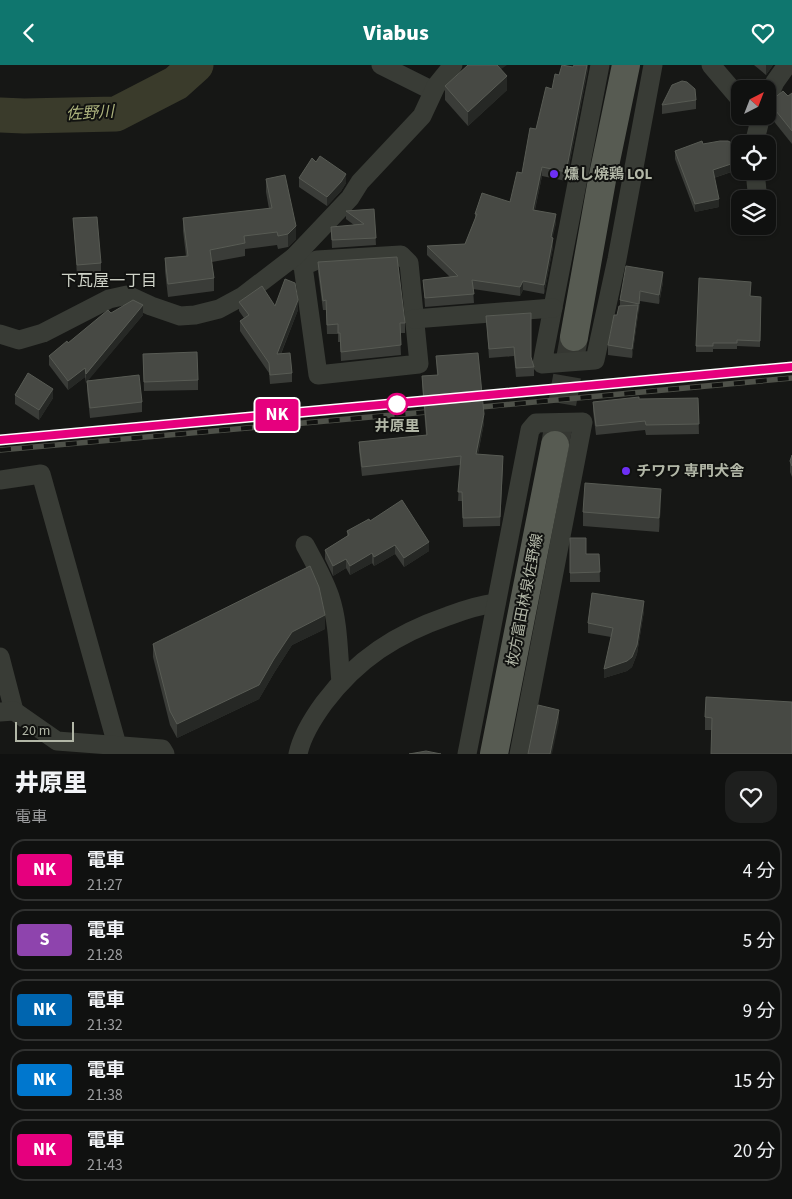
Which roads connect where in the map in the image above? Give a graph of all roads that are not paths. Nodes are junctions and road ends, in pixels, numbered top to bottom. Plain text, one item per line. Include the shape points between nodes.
1 (381, 65) edge
2 (453, 65) edge
3 (600, 65) edge
4 (626, 65) edge
5 (653, 65) edge
6 (711, 65) edge
7 (788, 65) edge
8 (776, 81) edge
9 (731, 88) edge
10 (434, 91) junction
11 (299, 261) junction
12 (553, 308) junction
13 (414, 319) junction
14 (0, 334) edge
15 (574, 337) tunnel mouth
16 (555, 445) tunnel mouth
17 (0, 480) edge
18 (305, 545) dead end
19 (496, 603) junction
20 (0, 657) edge
21 (341, 682) junction
22 (7, 711) edge
23 (117, 745) junction
24 (165, 754) edge
25 (298, 754) edge
26 (467, 754) edge
27 (494, 754) edge
28 (519, 754) edge

1 - 10 street
2 - 10 street
3 - 12 street
4 - 15 main road
5 - 12 street via 595,360 542,364
6 - 9 street
7 - 8 street
10 - 11 street via 422,116 360,182
11 - 13 street via 401,255 409,263
11 - 13 street via 318,375 419,364
11 - 14 street via 219,309 203,313 180,316 127,295 109,299 43,333 19,340
12 - 13 street
16 - 27 main road, 枚方富田林泉佐野線
17 - 23 street via 42,474
18 - 21 street via 331,598
19 - 21 street via 480,604 425,624 382,647
19 - 26 street
19 - 28 street via 530,430 536,423 583,422
20 - 22 street
21 - 25 street via 313,719
22 - 23 street via 57,741
23 - 24 street via 162,749

